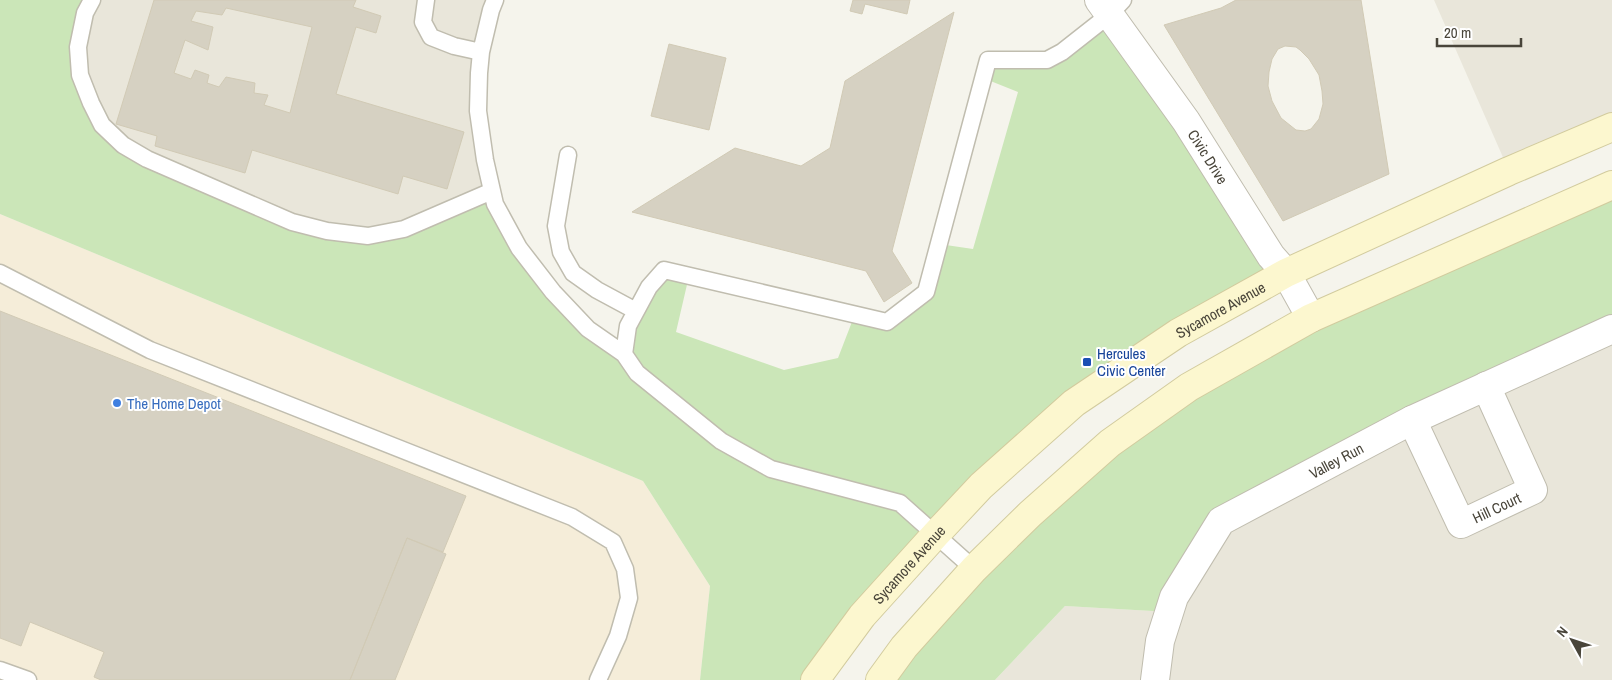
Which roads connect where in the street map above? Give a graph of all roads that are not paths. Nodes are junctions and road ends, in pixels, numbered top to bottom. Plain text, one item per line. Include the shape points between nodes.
1 (92, 0) edge
2 (426, 0) edge
3 (495, 0) edge
4 (1110, 5) edge
5 (481, 52) junction
6 (1612, 127) edge
7 (568, 155) dead end
8 (1612, 186) edge
9 (492, 191) junction
10 (0, 273) edge
11 (1286, 273) junction
12 (636, 311) junction
13 (1311, 318) junction
14 (1612, 329) edge
15 (624, 354) junction
16 (1486, 386) junction
17 (1412, 420) junction
18 (936, 534) junction
19 (974, 569) junction
20 (0, 670) edge
21 (28, 680) edge
22 (598, 680) edge
23 (815, 680) edge
24 (880, 680) edge
25 (1155, 680) edge

1 - 9 lane via 78,47 80,75 102,125 123,145 147,159 292,222 327,231 368,236 404,229
2 - 5 lane via 423,22 431,37
3 - 5 lane
4 - 11 street, Civic Drive via 1271,256
4 - 12 lane via 1062,52 1046,60 988,60 926,292 888,322 664,270 648,287
5 - 9 lane via 478,111
6 - 11 main road, Sycamore Avenue
7 - 12 lane via 556,226 561,252 573,273
8 - 13 main road
9 - 15 lane via 495,204 519,248 552,292 588,328
10 - 22 lane via 150,350 572,518 613,542 625,569 629,598 618,636
11 - 13 street, Civic Drive
11 - 18 main road, Sycamore Avenue via 1178,333 1074,403 981,486
12 - 15 lane via 628,326
13 - 19 main road via 1189,387 1110,443
14 - 16 street, Valley Run
15 - 18 lane via 637,373 721,441 771,469 900,503
16 - 17 street, Valley Run
16 - 17 street, Hill Court via 1533,490 1461,524
17 - 25 street, Valley Run via 1220,522 1174,597 1160,641
18 - 19 lane
18 - 23 main road, Sycamore Avenue via 862,616
19 - 24 main road via 904,647
20 - 21 lane

